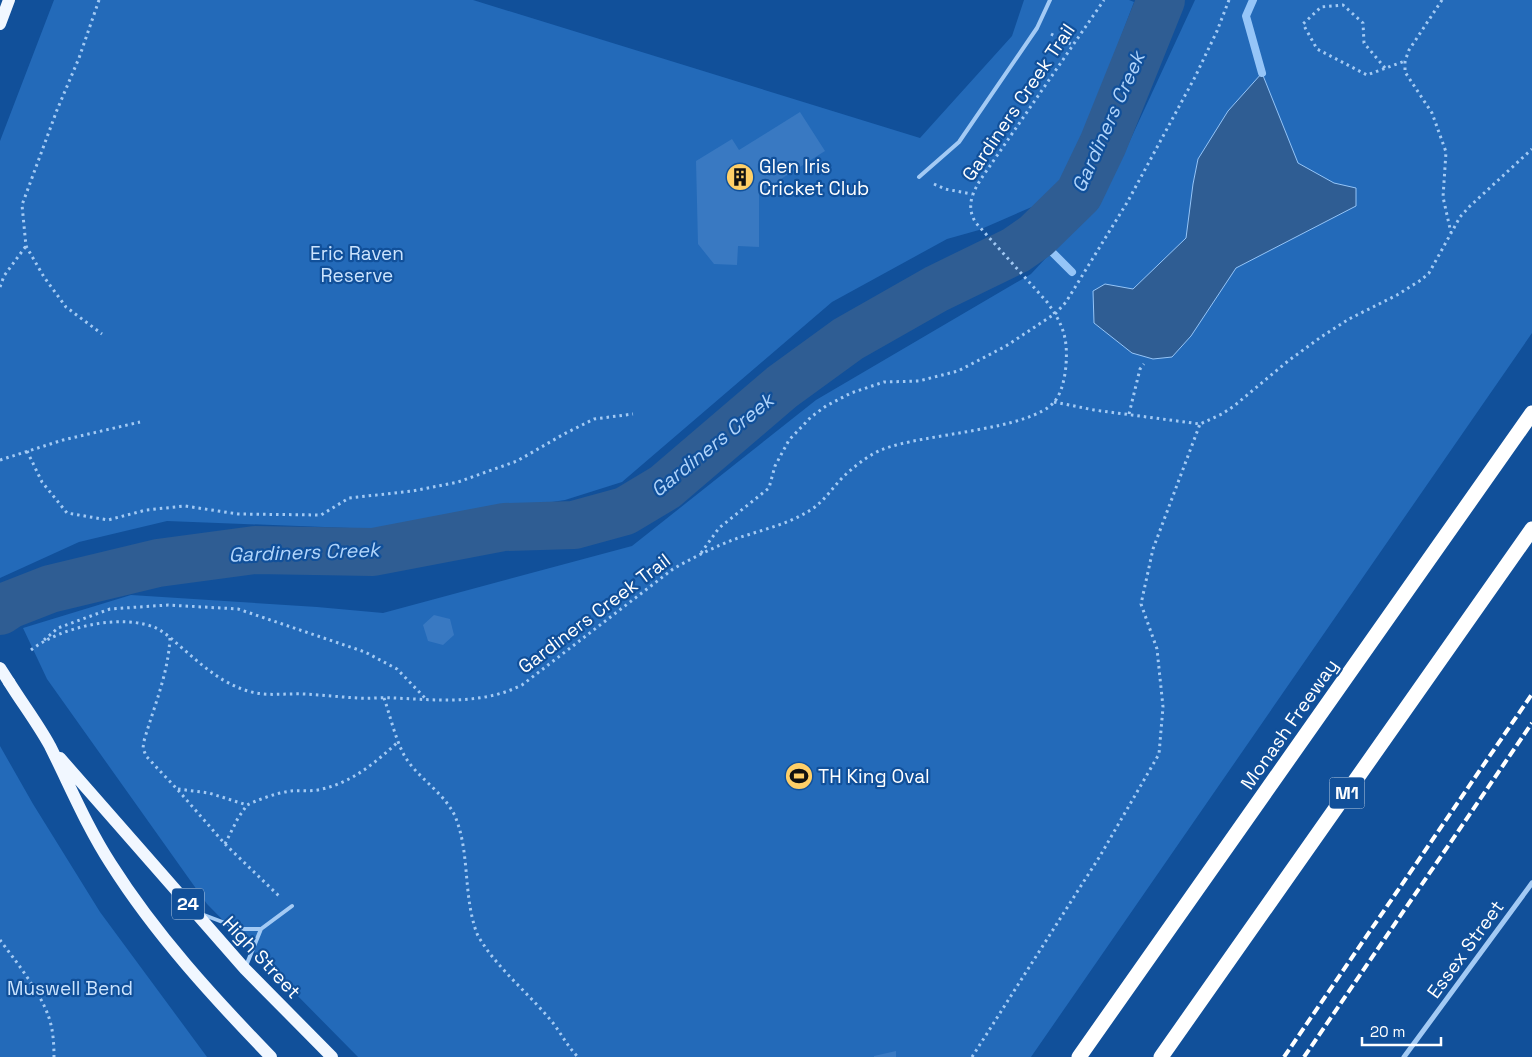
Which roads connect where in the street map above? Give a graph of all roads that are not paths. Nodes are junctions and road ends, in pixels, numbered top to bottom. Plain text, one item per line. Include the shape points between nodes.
1 (9, 0) edge
2 (1050, 0) edge
3 (0, 24) edge
4 (919, 177) road end
5 (1532, 413) edge
6 (1532, 529) edge
7 (0, 668) edge
8 (49, 744) junction
9 (1532, 883) edge
10 (292, 906) dead end
11 (195, 912) junction
12 (262, 929) junction
13 (245, 969) junction
14 (271, 1057) edge
15 (332, 1057) edge
16 (1080, 1057) edge
17 (1161, 1057) edge
18 (1404, 1057) edge

1 - 3 main road
2 - 4 lane via 1037,28 959,142
5 - 16 highway, Monash Freeway
6 - 17 highway, M1
7 - 8 main road, High Street / 24, bridge
8 - 11 main road, High Street / 24
8 - 14 main road, High Street / 24 via 90,830 131,893 205,987
9 - 18 street, Essex Street
10 - 12 lane
11 - 12 lane via 241,928
11 - 13 main road, High Street / 24
12 - 13 lane
13 - 15 main road, High Street / 24

